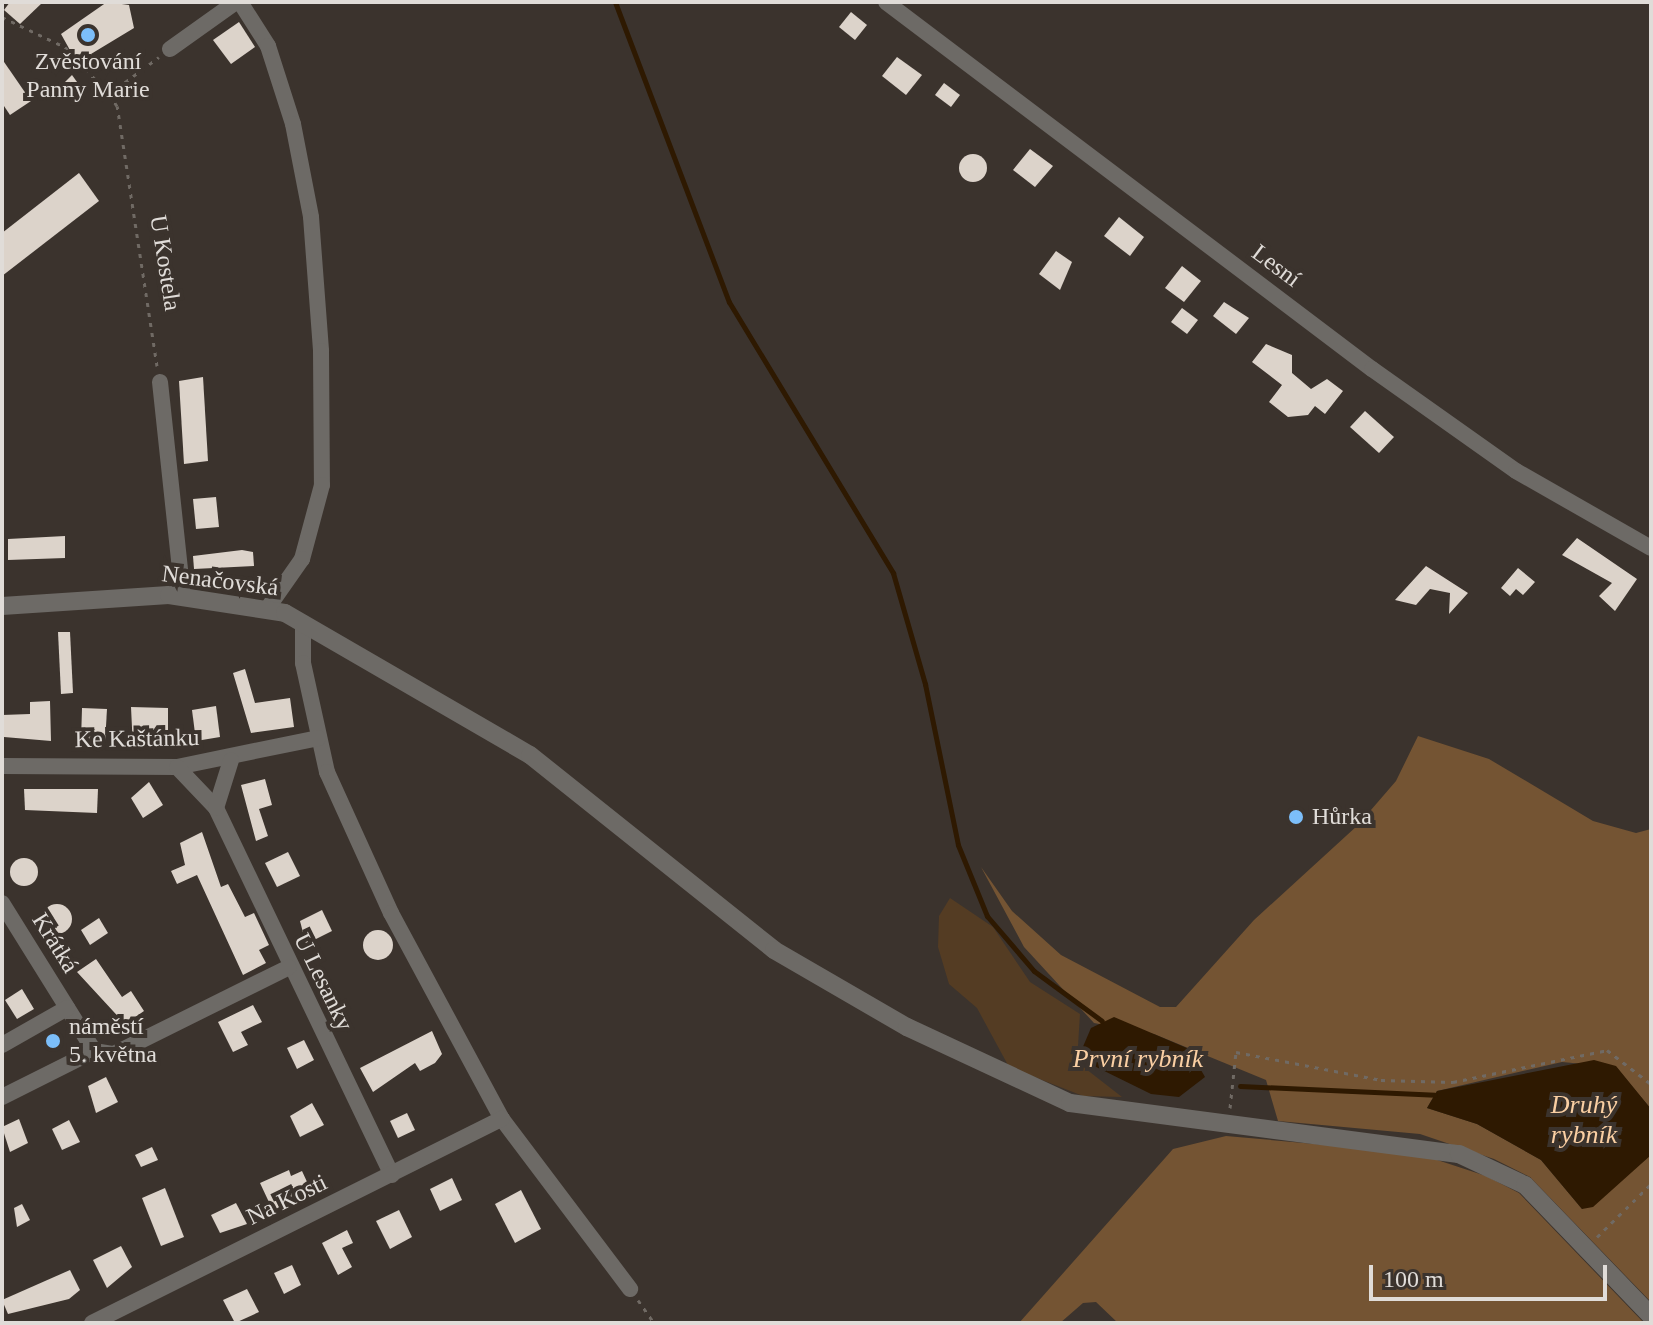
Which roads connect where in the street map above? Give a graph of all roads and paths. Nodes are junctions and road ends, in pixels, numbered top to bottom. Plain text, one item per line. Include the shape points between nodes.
1 (238, 2) edge
2 (886, 2) edge
3 (2, 17) edge
4 (170, 49) joint
5 (109, 94) junction
6 (160, 382) joint
7 (1651, 548) edge
8 (183, 596) junction
9 (2, 606) edge
10 (267, 609) junction
11 (303, 623) junction
12 (318, 738) junction
13 (231, 760) junction
14 (2, 766) edge
15 (177, 767) junction
16 (216, 808) junction
17 (2, 903) edge
18 (289, 967) junction
19 (67, 1008) junction
20 (2, 1045) edge
21 (94, 1051) junction
22 (1651, 1084) edge
23 (2, 1097) edge
24 (502, 1119) junction
25 (1227, 1126) junction
26 (392, 1175) junction
27 (1651, 1184) edge
28 (1589, 1245) junction
29 (630, 1289) joint
30 (1651, 1316) edge
31 (92, 1323) edge
32 (654, 1323) edge

1 - 4 street
1 - 10 street via 268,46 293,124 311,217 321,351 322,485 302,559
2 - 7 street, Lesní via 1384,378 1516,471
3 - 5 path via 65,47
4 - 5 path
5 - 6 path, U Kostela via 117,106
6 - 8 street
8 - 9 street, Nenačovská
8 - 10 street, Nenačovská
10 - 11 street, Nenačovská
11 - 12 street via 303,663
11 - 25 street, Nenačovská via 530,755 774,950 907,1027 1038,1093
12 - 13 street, Ke Kaštánku
12 - 24 street via 391,913
13 - 15 street, Ke Kaštánku
13 - 16 street
14 - 15 street, Ke Kaštánku
15 - 16 street, U Lesanky
16 - 18 street, U Lesanky
17 - 19 street, Krátká
18 - 21 street via 114,1054
18 - 26 street, U Lesanky
19 - 20 street
19 - 21 street
21 - 23 street
22 - 25 path via 1607,1050 1453,1082 1381,1080 1236,1052
24 - 26 street, Na Kosti
24 - 29 street
25 - 28 street, Nenačovská via 1418,1144 1459,1154 1525,1185
26 - 31 street, Na Kosti
27 - 28 path
28 - 30 street, Nenačovská
29 - 32 path

